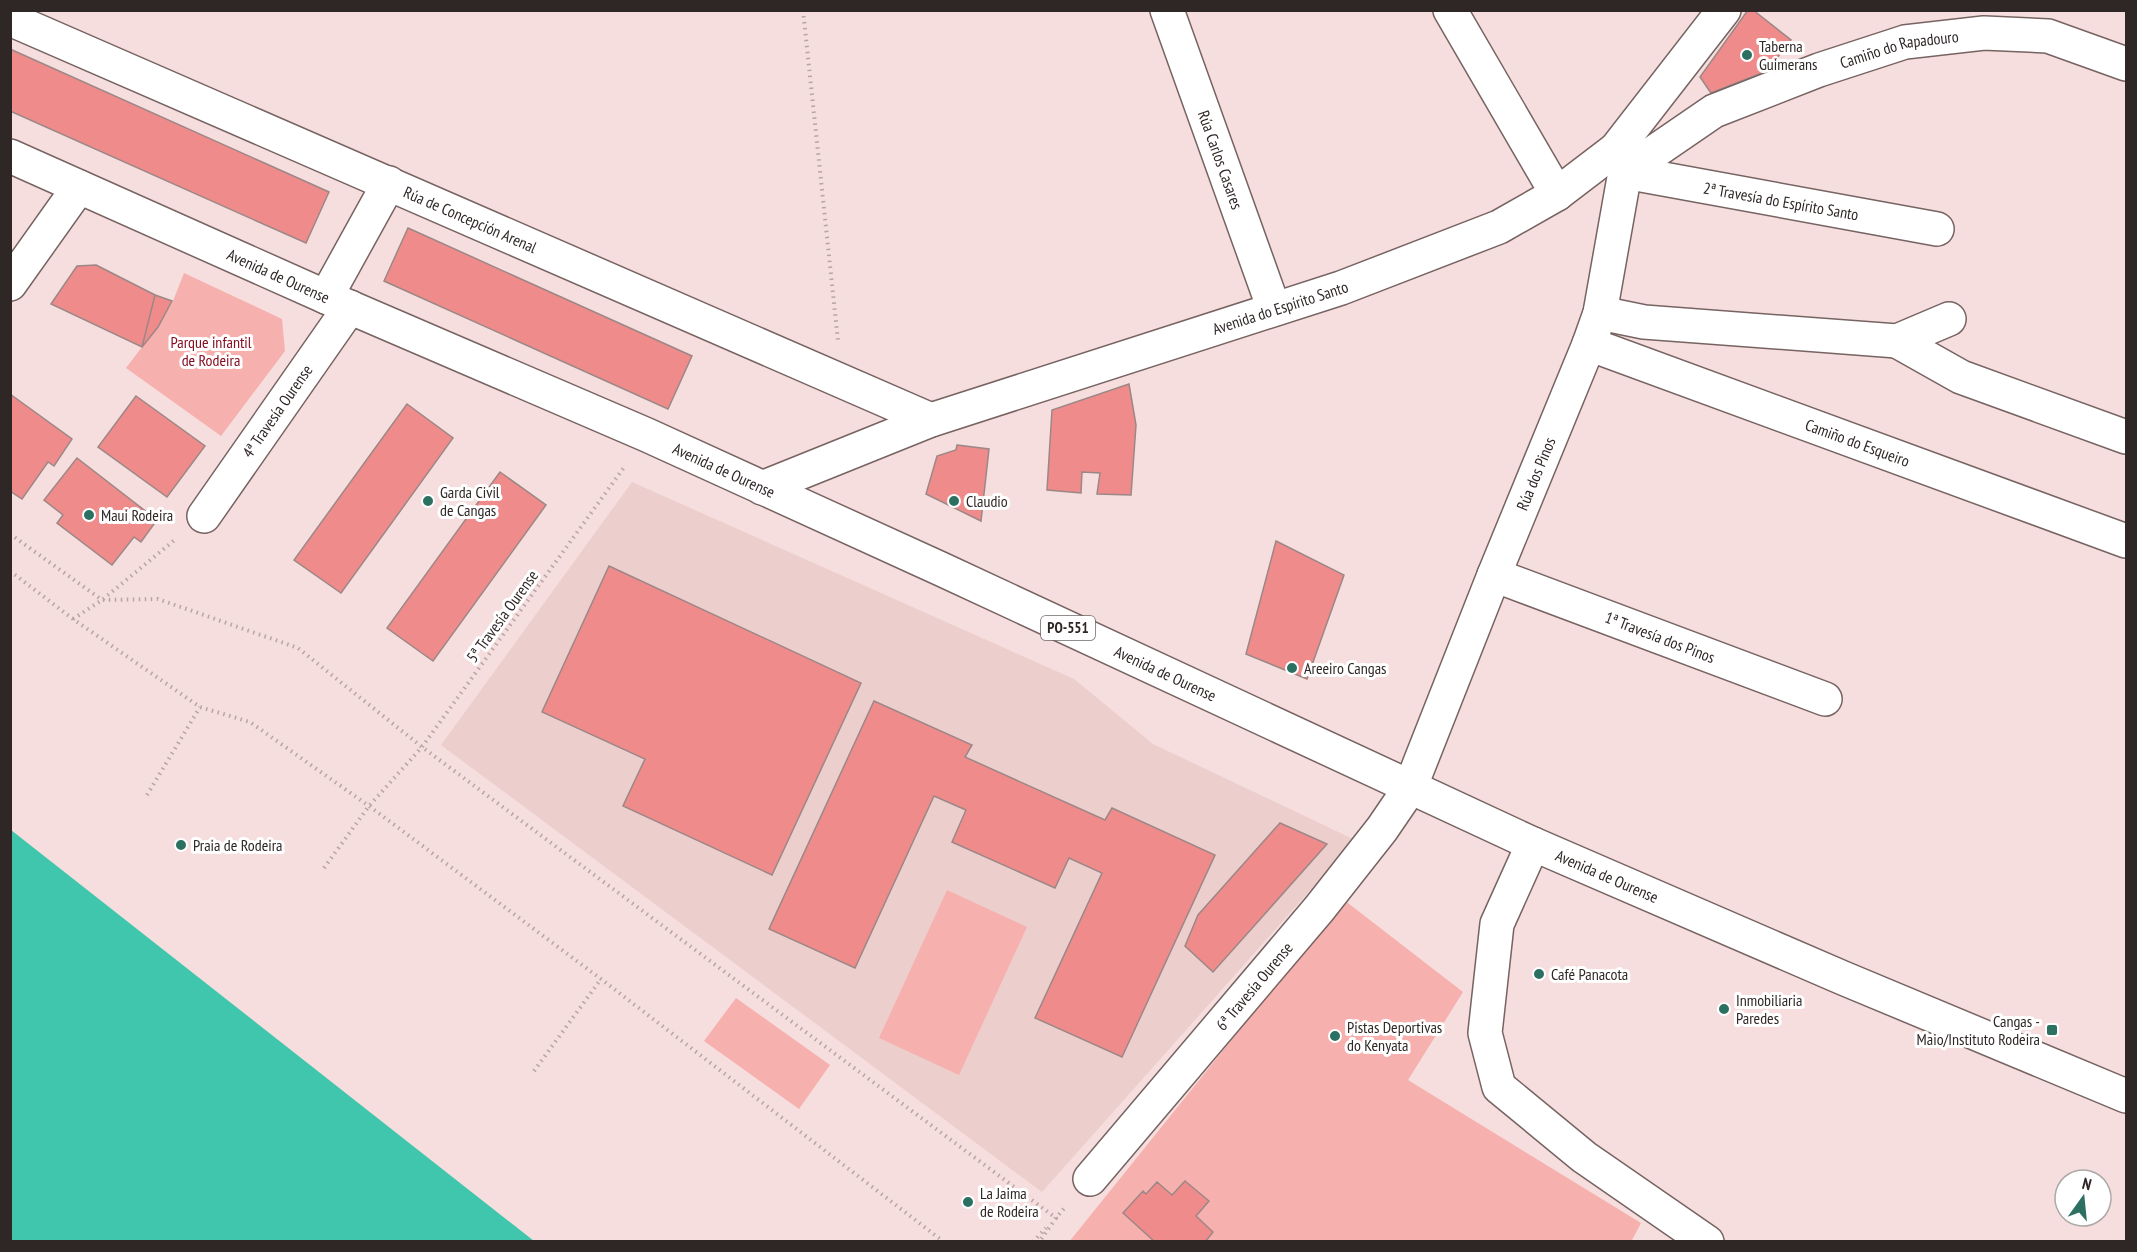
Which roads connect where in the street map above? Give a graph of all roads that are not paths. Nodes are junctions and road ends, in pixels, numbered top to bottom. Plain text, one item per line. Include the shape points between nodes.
1 (1167, 10) edge
2 (1450, 10) edge
3 (1724, 10) edge
4 (10, 19) edge
5 (2127, 64) edge
6 (10, 156) edge
7 (1621, 161) junction
8 (389, 183) junction
9 (79, 187) junction
10 (1557, 194) junction
11 (1937, 229) dead end
12 (10, 284) edge
13 (338, 302) junction
14 (1274, 309) junction
15 (1600, 313) junction
16 (1949, 319) dead end
17 (1897, 341) junction
18 (1590, 344) junction
19 (931, 420) junction
20 (2127, 437) edge
21 (762, 488) junction
22 (204, 516) road end
23 (2127, 541) edge
24 (1494, 575) junction
25 (1825, 699) dead end
26 (1410, 788) junction
27 (1533, 844) junction
28 (2127, 1096) edge
29 (1090, 1179) road end
30 (1691, 1237) edge

1 - 14 street, Rúa Carlos Casares
2 - 10 street
3 - 7 street, Avenida do Espírito Santo
4 - 8 street, Rúa de Concepción Arenal
5 - 7 street, Camiño do Rapadouro via 2048,36 1983,33 1905,42 1714,111
6 - 9 street, Avenida de Ourense / PO-551
7 - 10 street, Avenida do Espírito Santo
7 - 11 street, 2ª Travesía do Espírito Santo
7 - 15 street, Rúa dos Pinos
8 - 13 street, 4ª Travesía Ourense
8 - 19 street, Rúa de Concepción Arenal
9 - 12 street
9 - 13 street, Avenida de Ourense / PO-551
10 - 14 street, Avenida do Espírito Santo via 1499,227 1341,288
13 - 21 street, Avenida de Ourense / PO-551
13 - 22 street, 4ª Travesía Ourense
14 - 19 street, Avenida do Espírito Santo
15 - 17 street via 1644,322
15 - 18 street, Rúa dos Pinos
16 - 17 street
17 - 20 street via 1961,377
18 - 23 street, Camiño do Esqueiro
18 - 24 street, Rúa dos Pinos
19 - 21 street, Avenida do Espírito Santo
21 - 26 street, Avenida de Ourense / PO-551
24 - 25 street, 1ª Travesía dos Pinos
24 - 26 street, Rúa dos Pinos
26 - 27 street, Avenida de Ourense / PO-551
26 - 29 street, 6ª Travesía Ourense via 1319,909
27 - 28 street, Avenida de Ourense / PO-551
27 - 30 street via 1497,924 1485,1033 1499,1087

